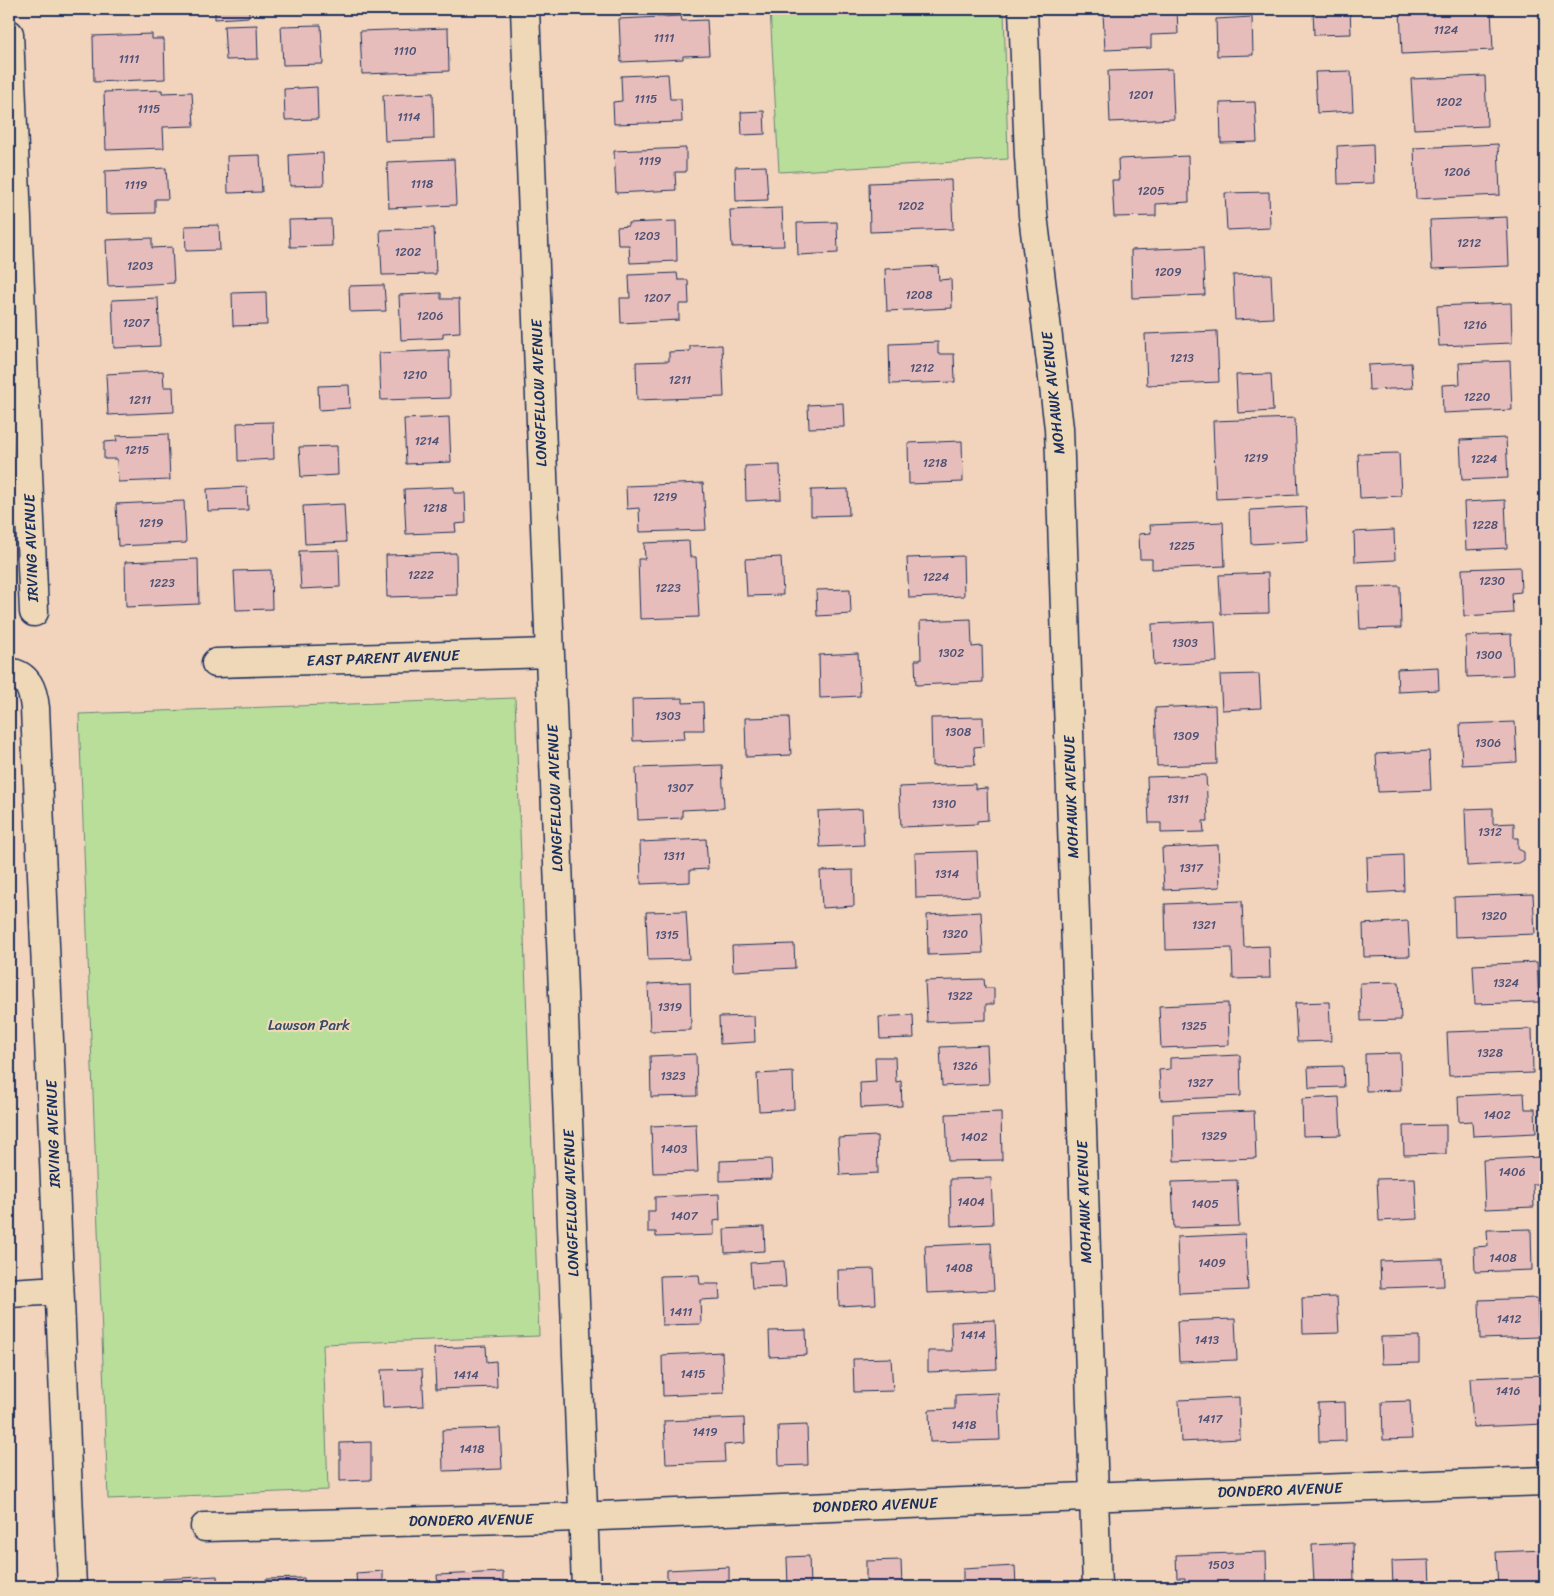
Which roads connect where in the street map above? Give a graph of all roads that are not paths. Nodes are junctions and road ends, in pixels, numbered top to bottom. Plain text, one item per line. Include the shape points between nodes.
1 (525, 9) edge
2 (1023, 9) edge
3 (9, 34) edge
4 (34, 612) dead end
5 (549, 653) junction
6 (216, 663) dead end
7 (18, 677) edge
8 (60, 1290) junction
9 (9, 1293) edge
10 (1545, 1481) edge
11 (1093, 1497) junction
12 (583, 1517) junction
13 (205, 1527) dead end
14 (72, 1587) edge
15 (586, 1587) edge
16 (1097, 1587) edge

1 - 5 street, LONGFELLOW AVENUE
2 - 11 street, MOHAWK AVENUE via 1033,205 1059,428
3 - 4 street, IRVING AVENUE
5 - 6 street, EAST PARENT AVENUE
5 - 12 street, LONGFELLOW AVENUE
7 - 8 street, IRVING AVENUE via 34,694 35,708
8 - 9 street
8 - 14 street, IRVING AVENUE
10 - 11 street, DONDERO AVENUE
11 - 12 street, DONDERO AVENUE
11 - 16 street, MOHAWK AVENUE
12 - 13 street, DONDERO AVENUE
12 - 15 street, LONGFELLOW AVENUE

